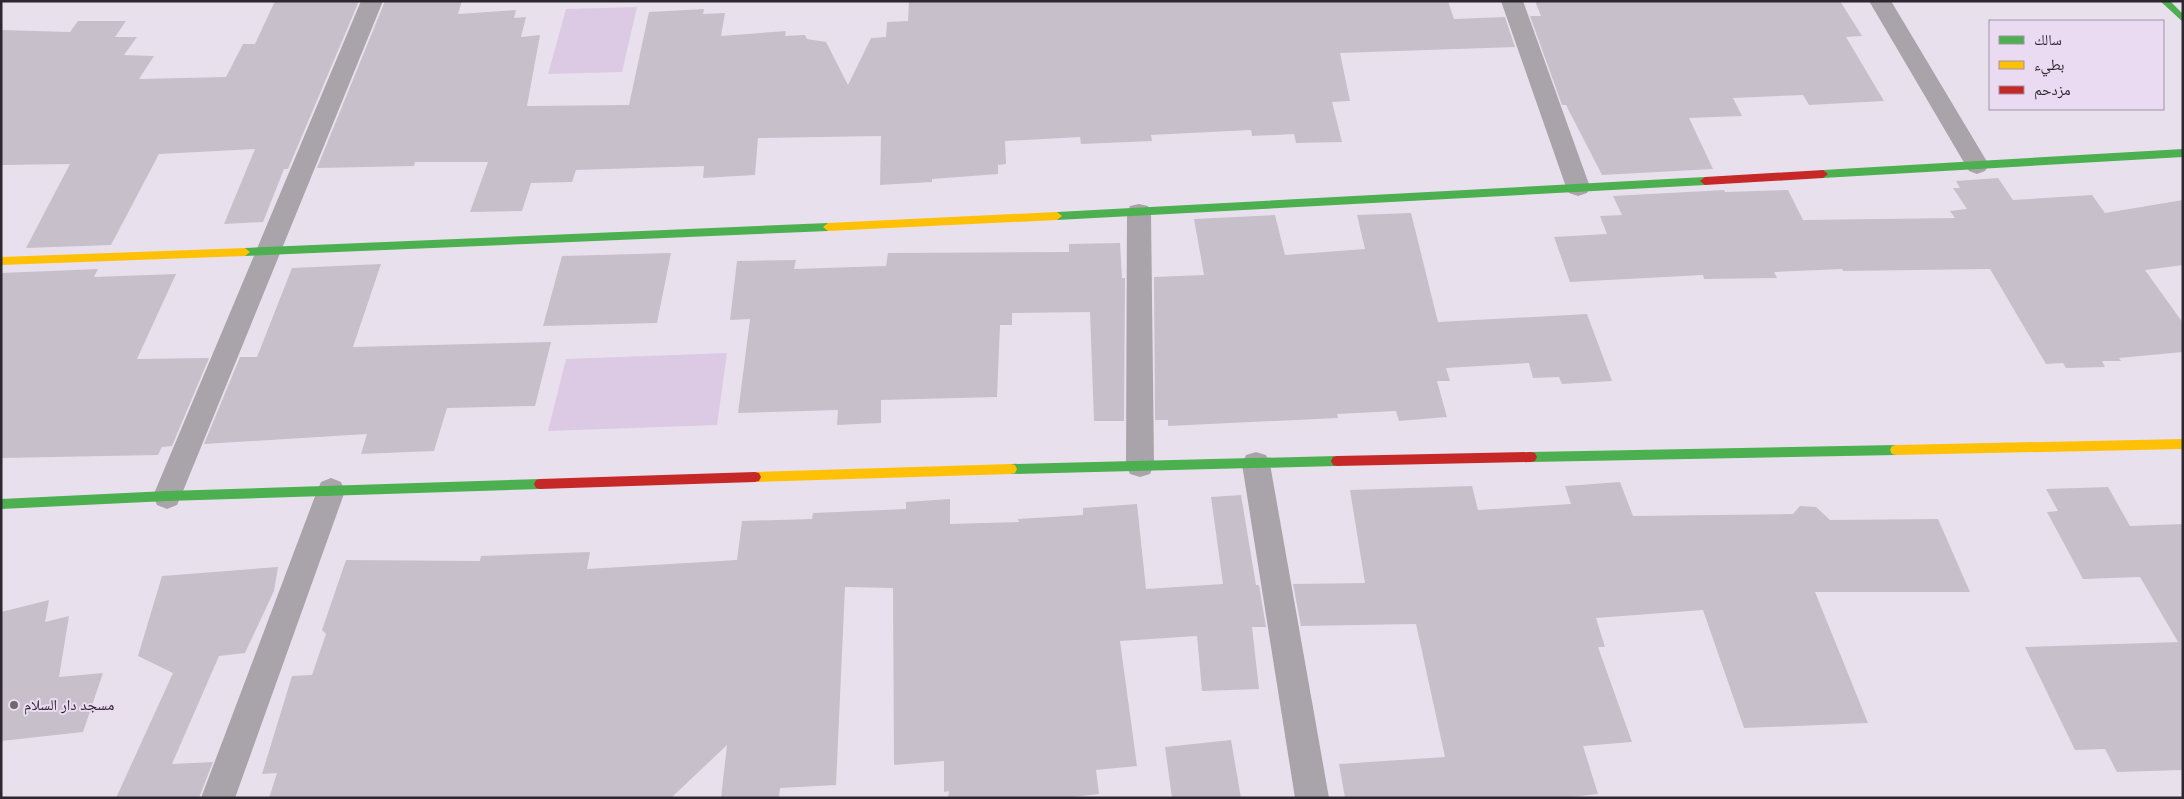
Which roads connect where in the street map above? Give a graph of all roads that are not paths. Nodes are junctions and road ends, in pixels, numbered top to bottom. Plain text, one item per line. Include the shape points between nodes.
1 (372, 1) edge
2 (1512, 1) edge
3 (1880, 1) edge
4 (2164, 1) edge
5 (2183, 19) edge
6 (2183, 153) edge
7 (1977, 165) junction
8 (1578, 187) junction
9 (1139, 213) junction
10 (268, 253) junction
11 (1, 261) edge
12 (2183, 444) edge
13 (1256, 464) junction
14 (1140, 465) junction
15 (331, 491) junction
16 (167, 496) junction
17 (1, 504) edge
18 (218, 798) edge
19 (1312, 798) edge

1 - 10 street
2 - 8 street
3 - 7 street
4 - 5 street
6 - 7 street
7 - 8 street
8 - 9 street
9 - 10 street
9 - 14 street
10 - 11 street
10 - 16 street
12 - 13 street
13 - 14 street
13 - 19 street
14 - 15 street
15 - 16 street
15 - 18 street
16 - 17 street

